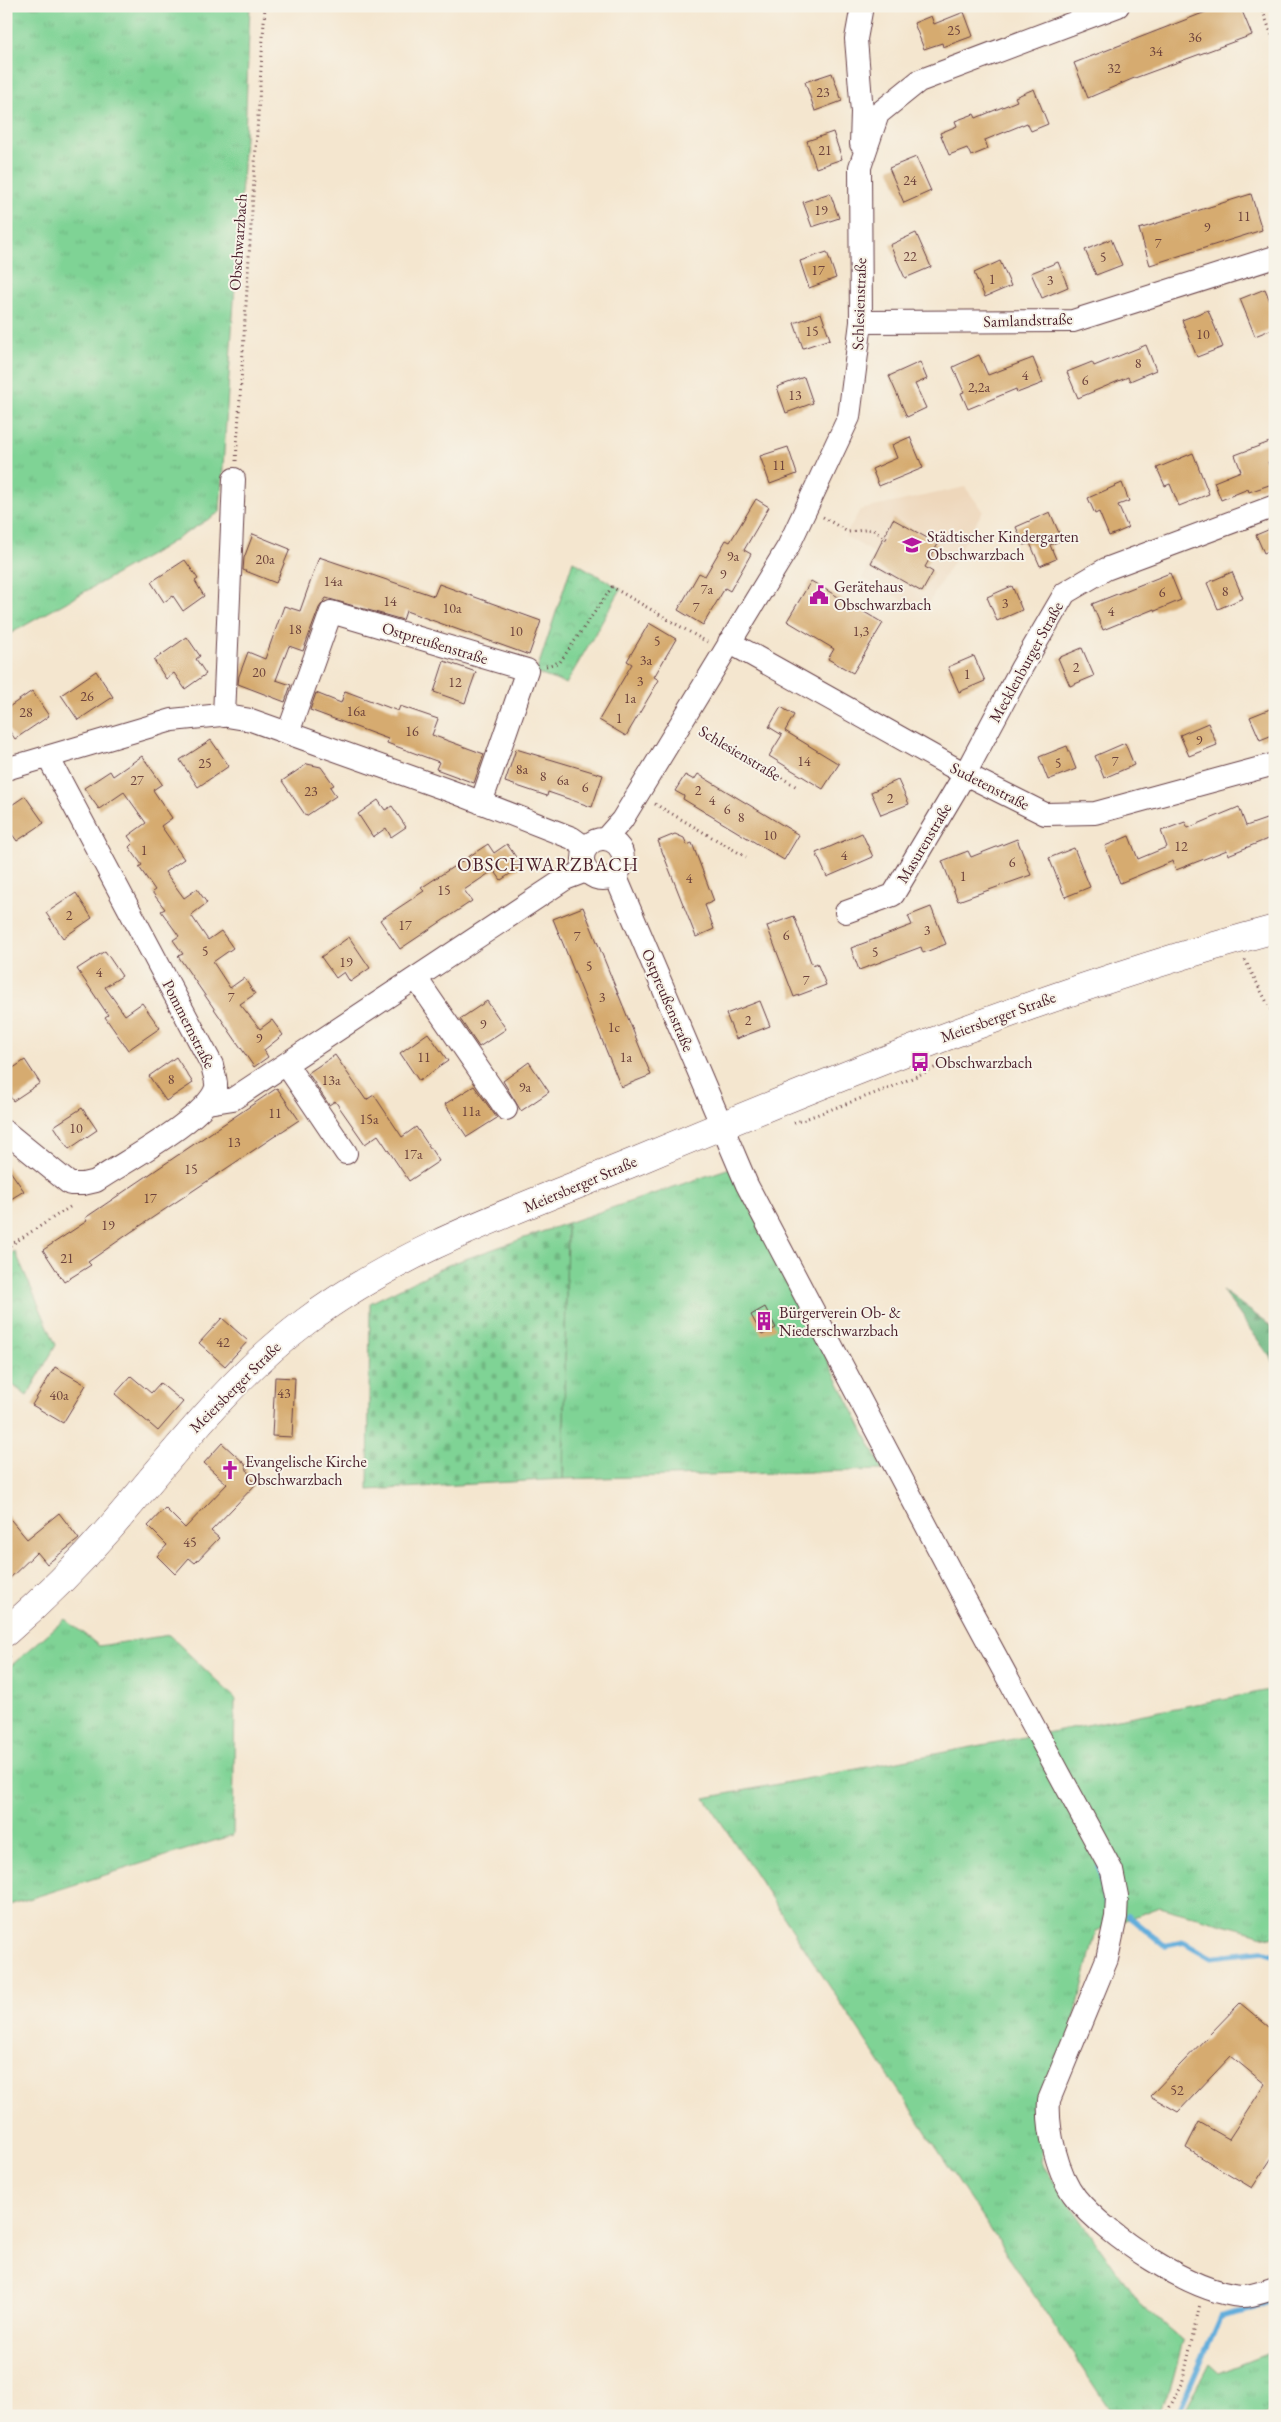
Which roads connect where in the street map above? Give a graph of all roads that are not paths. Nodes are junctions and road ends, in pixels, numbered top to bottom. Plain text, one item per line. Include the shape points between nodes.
1 (862, 6) edge
2 (1118, 6) edge
3 (860, 167) junction
4 (1275, 257) edge
5 (861, 322) junction
6 (234, 479) road end
7 (1275, 506) edge
8 (726, 647) junction
9 (224, 716) junction
10 (288, 733) junction
11 (48, 757) junction
12 (1275, 764) edge
13 (6, 770) edge
14 (965, 774) junction
15 (482, 803) junction
16 (606, 838) junction
17 (586, 848) junction
18 (586, 871) junction
19 (614, 876) junction
20 (846, 912) dead end
21 (1275, 929) edge
22 (416, 978) junction
23 (286, 1064) junction
24 (208, 1102) junction
25 (506, 1109) dead end
26 (722, 1125) junction
27 (6, 1132) edge
28 (346, 1153) dead end
29 (12, 1639) edge
30 (1275, 2288) edge

1 - 3 street via 856,39 862,112
2 - 3 street, Schlesienstraße via 919,82 878,114
3 - 5 street, Schlesienstraße
4 - 5 street, Samlandstraße via 1073,321
5 - 8 street, Schlesienstraße via 849,417 788,547
6 - 9 street
7 - 14 street, Mecklenburger Straße via 1106,569 1065,593
8 - 14 street, Sudetenstraße
8 - 16 street, Schlesienstraße via 622,820
9 - 10 street via 251,720
9 - 11 street via 172,720
10 - 15 street
10 - 15 street, Ostpreußenstraße via 331,612 527,670
11 - 13 street
11 - 24 street, Pommernstraße via 212,1065 216,1086
12 - 14 street, Sudetenstraße via 1095,813 1045,814
14 - 20 street, Masurenstraße via 893,895
15 - 17 street via 572,838
16 - 17 street via 591,842
16 - 19 street via 619,847 622,854 623,862
17 - 18 street via 582,855
18 - 19 street via 599,879
18 - 22 street via 565,879
19 - 26 street, Ostpreußenstraße
21 - 26 main road, Meiersberger Straße via 1241,954 1118,975 997,1016
22 - 23 street
22 - 25 street
23 - 24 street via 233,1099
23 - 28 street
24 - 27 street, Pommernstraße via 191,1119 96,1181 83,1184 70,1184
26 - 29 main road, Meiersberger Straße via 407,1257 353,1288 304,1322 239,1378 81,1560 35,1607
26 - 30 street, Ostpreußenstraße via 747,1185 810,1308 1112,1871 1118,1896 1107,1959 1049,2100 1048,2119 1053,2146 1064,2174 1075,2196 1118,2236 1170,2272 1204,2286 1242,2296

